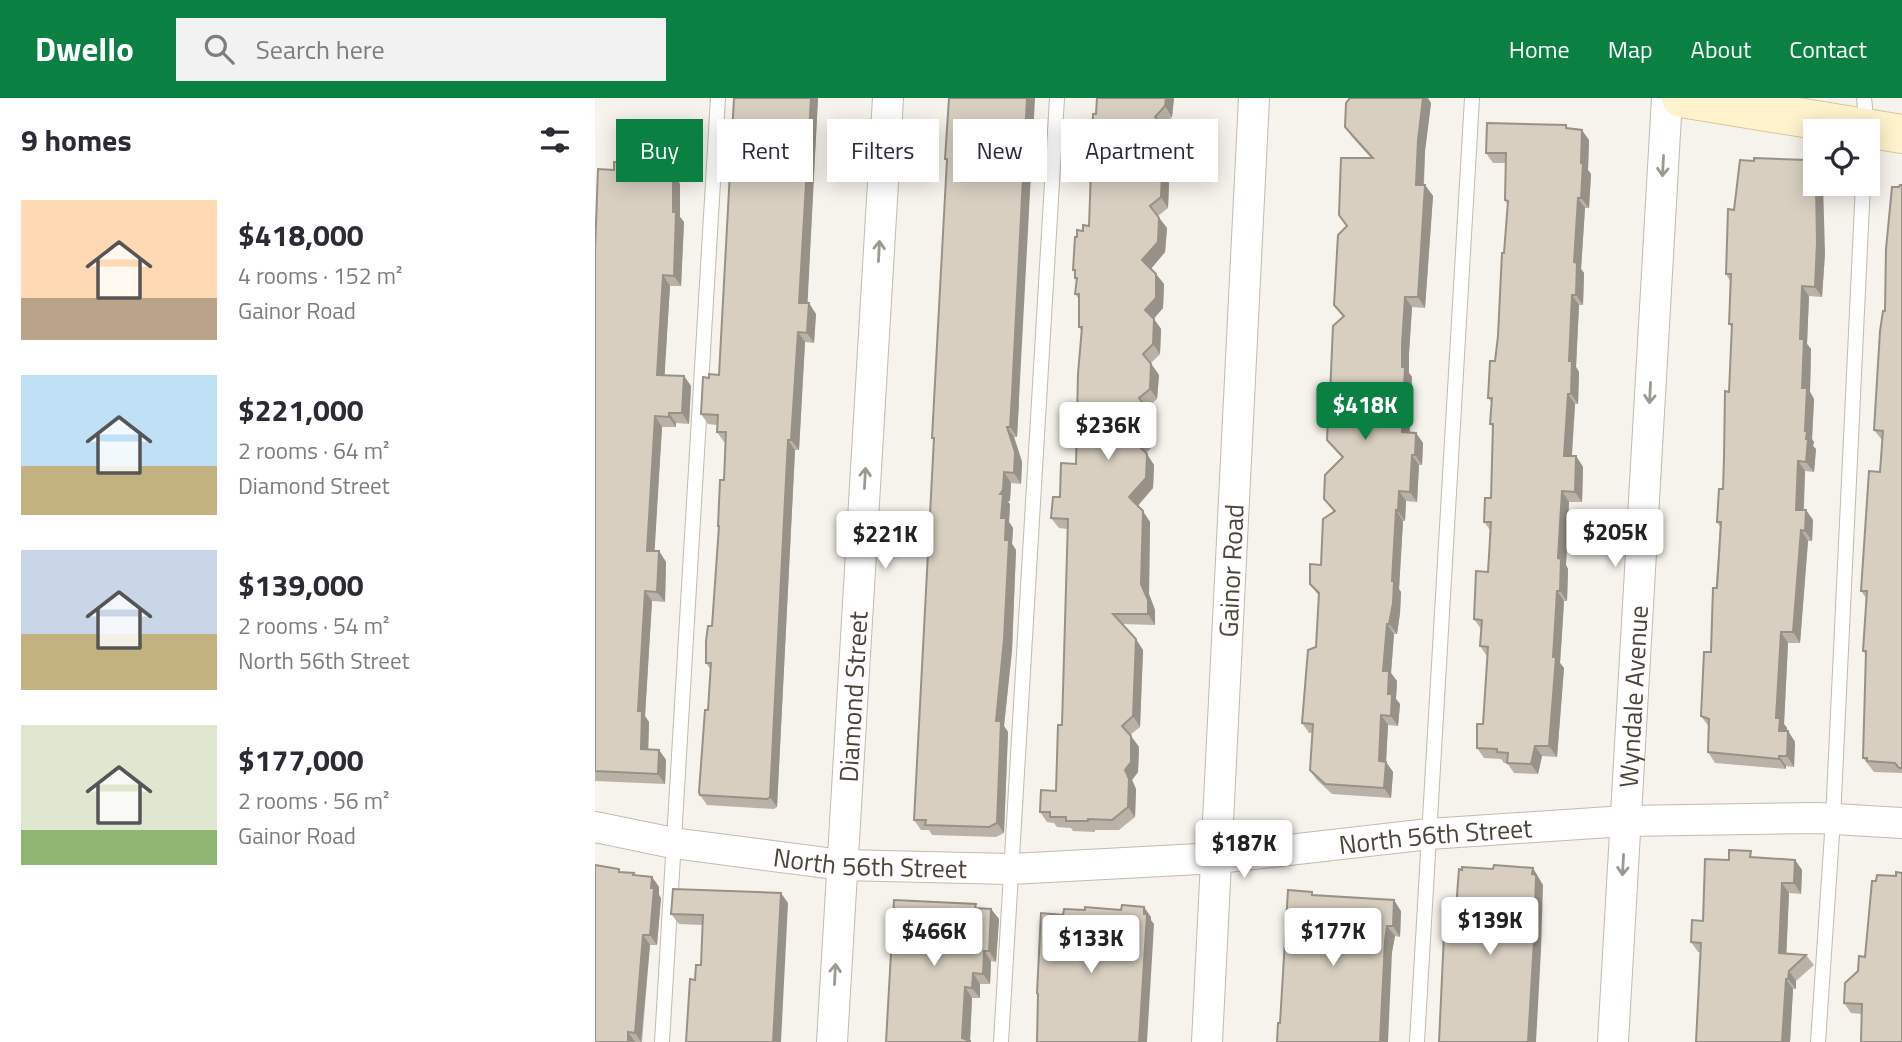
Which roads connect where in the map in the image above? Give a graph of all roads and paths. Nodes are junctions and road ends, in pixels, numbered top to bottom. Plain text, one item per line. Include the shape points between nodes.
1 (718, 98) edge
2 (888, 98) edge
3 (1058, 98) edge
4 (1254, 98) edge
5 (1472, 98) edge
6 (1667, 98) edge
7 (1681, 98) edge
8 (1844, 119) edge
9 (1862, 196) edge
10 (1833, 819) junction
11 (1625, 821) junction
12 (1902, 823) edge
13 (595, 827) edge
14 (1429, 834) junction
15 (673, 843) junction
16 (1218, 858) junction
17 (842, 865) junction
18 (1010, 869) junction
19 (662, 1042) edge
20 (832, 1042) edge
21 (1001, 1042) edge
22 (1207, 1042) edge
23 (1417, 1042) edge
24 (1613, 1042) edge
25 (1818, 1042) edge

1 - 15 lane
17 -> 2 street, Diamond Street
3 - 18 lane
4 - 16 street, Gainor Road
5 - 14 lane
6 -> 11 street, Wyndale Avenue
7 - 8 street
9 - 10 lane
10 - 11 street, North 56th Street
10 - 12 street, North 56th Street
10 - 25 lane
11 - 14 street, North 56th Street
11 -> 24 street, Wyndale Avenue
13 - 15 street, North 56th Street
14 - 16 street, North 56th Street
14 - 23 lane
15 - 17 street, North 56th Street
15 - 19 lane
16 - 18 street, North 56th Street
16 - 22 street, Gainor Road
17 - 18 street, North 56th Street
20 -> 17 street, Diamond Street
18 - 21 lane

